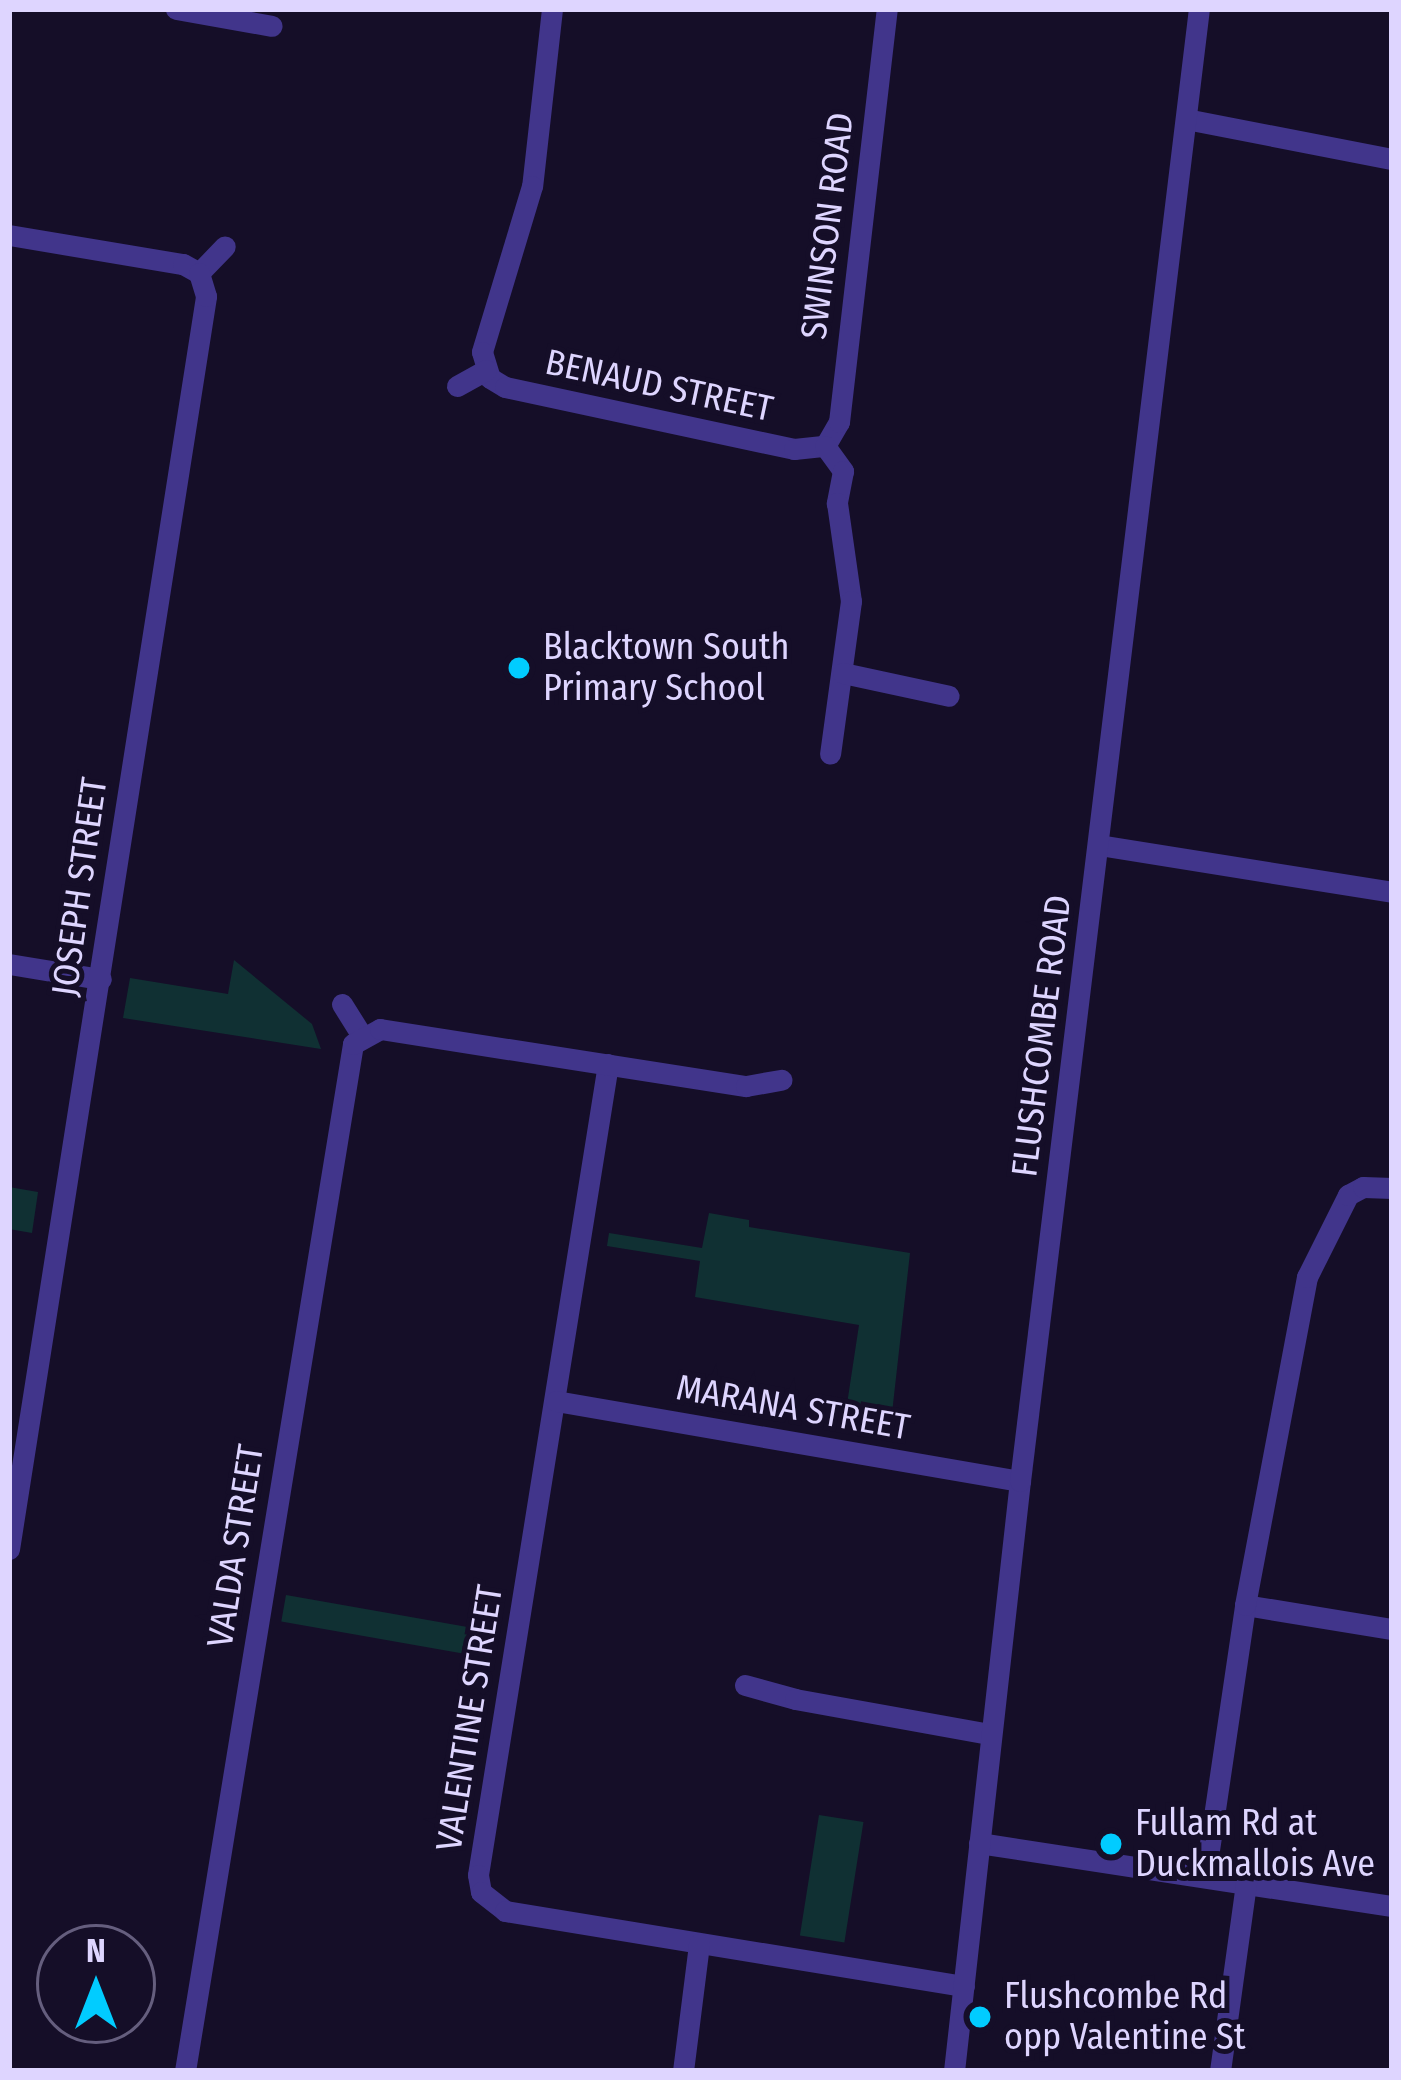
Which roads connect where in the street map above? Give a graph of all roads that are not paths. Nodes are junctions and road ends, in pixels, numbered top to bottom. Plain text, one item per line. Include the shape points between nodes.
1 (176, 9) edge
2 (552, 9) edge
3 (887, 9) edge
4 (1199, 9) edge
5 (272, 26) dead end
6 (1186, 118) junction
7 (1392, 158) edge
8 (9, 235) edge
9 (224, 246) dead end
10 (199, 273) junction
11 (486, 370) junction
12 (457, 386) dead end
13 (825, 446) junction
14 (843, 673) junction
15 (950, 696) dead end
16 (830, 754) dead end
17 (1100, 845) junction
18 (1392, 892) edge
19 (9, 964) edge
20 (101, 979) junction
21 (342, 1004) dead end
22 (361, 1035) junction
23 (608, 1064) junction
24 (781, 1080) dead end
25 (1392, 1188) edge
26 (556, 1400) junction
27 (1020, 1481) junction
28 (9, 1549) edge
29 (1245, 1605) junction
30 (1392, 1629) edge
31 (746, 1685) dead end
32 (990, 1734) junction
33 (980, 1843) junction
34 (1205, 1877) junction
35 (1246, 1883) junction
36 (1392, 1906) edge
37 (699, 1944) junction
38 (964, 1986) junction
39 (185, 2071) edge
40 (683, 2071) edge
41 (954, 2071) edge
42 (1220, 2071) edge

1 - 5 street
2 - 11 street via 532,187 484,343
3 - 13 street, SWINSON ROAD via 839,422
4 - 6 street, FLUSHCOMBE ROAD
6 - 7 street
6 - 17 street, FLUSHCOMBE ROAD
8 - 10 street via 183,263
9 - 10 street
10 - 20 street, JOSEPH STREET via 206,296
11 - 12 street
11 - 13 street, BENAUD STREET via 505,387 794,449
13 - 14 street via 843,471 837,503 851,601
14 - 15 street
14 - 16 street
17 - 18 street
17 - 27 street, FLUSHCOMBE ROAD
19 - 20 street
20 - 28 street, JOSEPH STREET
21 - 22 street
22 - 23 street via 380,1029
22 - 39 street, VALDA STREET via 350,1052
23 - 24 street via 746,1086
23 - 26 street, VALENTINE STREET
25 - 29 street via 1363,1186 1348,1195 1307,1277
26 - 27 street, MARANA STREET
26 - 37 street, VALENTINE STREET via 479,1886 501,1910
27 - 32 street, FLUSHCOMBE ROAD
29 - 30 street
29 - 34 street
31 - 32 street
32 - 33 street, FLUSHCOMBE ROAD
33 - 34 street
33 - 38 street, FLUSHCOMBE ROAD
34 - 35 street
35 - 36 street
35 - 42 street
37 - 38 street, VALENTINE STREET
37 - 40 street
38 - 41 street, FLUSHCOMBE ROAD

